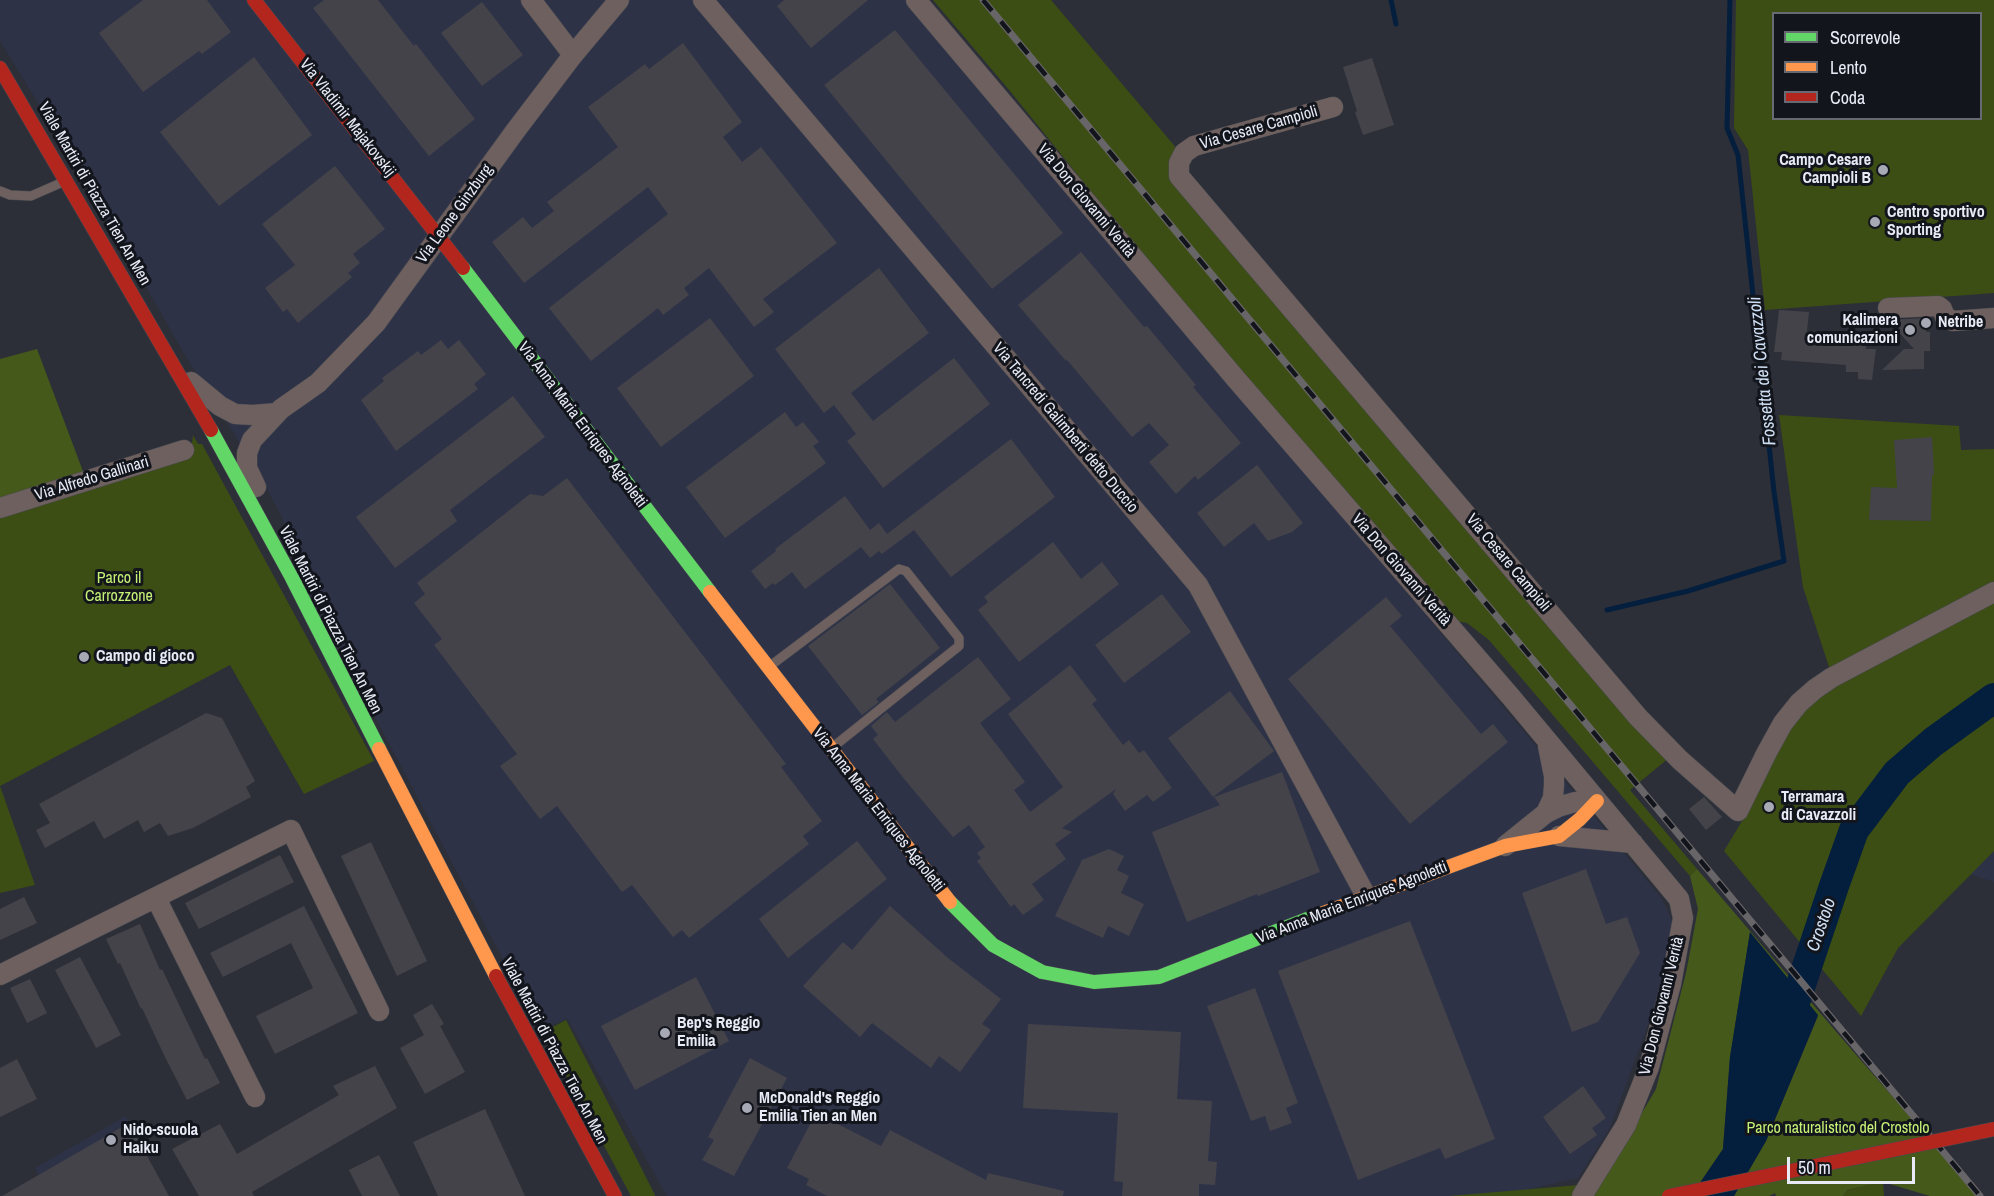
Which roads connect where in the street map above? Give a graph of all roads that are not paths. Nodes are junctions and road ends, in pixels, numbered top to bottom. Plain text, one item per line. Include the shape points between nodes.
1 (255, 0) edge
2 (531, 0) edge
3 (619, 0) edge
4 (703, 0) edge
5 (916, 0) edge
6 (573, 55) junction
7 (0, 68) edge
8 (1333, 107) dead end
9 (67, 180) junction
10 (0, 191) edge
11 (440, 237) junction
12 (1888, 308) dead end
13 (1994, 318) edge
14 (179, 373) junction
15 (277, 413) junction
16 (184, 450) dead end
17 (0, 508) edge
18 (292, 578) junction
19 (1994, 592) edge
20 (768, 668) junction
21 (1547, 743) junction
22 (831, 749) junction
23 (1597, 801) junction
24 (1546, 813) junction
25 (1559, 836) junction
26 (1633, 843) junction
27 (1505, 846) junction
28 (1366, 896) junction
29 (156, 898) junction
30 (0, 975) edge
31 (379, 1011) dead end
32 (255, 1097) dead end
33 (1994, 1129) edge
34 (615, 1196) edge
35 (1582, 1196) edge
36 (1669, 1196) edge

1 - 11 main road, Via Vladimir Majakovskij
2 - 6 street
3 - 6 street, Via Leone Ginzburg
4 - 28 street, Via Tancredi Galimberti detto Duccio via 1198,585
5 - 21 street, Via Don Giovanni Verità
6 - 11 street, Via Leone Ginzburg
7 - 9 main road, Viale Martiri di Piazza Tien An Men
8 - 19 street, Via Cesare Campioli via 1194,146 1179,163 1179,176 1638,717 1738,811 1783,723 1815,689
9 - 10 lane via 31,196
9 - 14 main road, Viale Martiri di Piazza Tien An Men
11 - 15 street, Via Leone Ginzburg via 376,323 318,383
11 - 20 main road, Via Anna Maria Enriques Agnoletti
12 - 13 street via 1938,306 1953,321
14 - 15 street via 235,414
14 - 18 main road, Viale Martiri di Piazza Tien An Men
15 - 18 street, Via Leone Ginzburg via 252,440 247,468 275,523
16 - 17 street, Via Alfredo Gallinari
18 - 34 main road, Viale Martiri di Piazza Tien An Men via 465,919
20 - 22 main road, Via Anna Maria Enriques Agnoletti
20 - 22 lane via 898,569 906,571 959,638 959,646
21 - 23 street, Via Don Giovanni Verità
21 - 24 street via 1554,776
22 - 28 main road, Via Anna Maria Enriques Agnoletti via 952,905 993,945 1042,972 1094,982 1159,977
23 - 24 street, Via Anna Maria Enriques Agnoletti via 1565,804
23 - 25 main road, Via Anna Maria Enriques Agnoletti
23 - 26 street, Via Don Giovanni Verità
24 - 27 street, Via Anna Maria Enriques Agnoletti
25 - 26 street, Via Anna Maria Enriques Agnoletti
25 - 27 main road, Via Anna Maria Enriques Agnoletti
26 - 35 street, Via Don Giovanni Verità via 1679,899 1683,918 1649,1067 1626,1125
27 - 28 main road, Via Anna Maria Enriques Agnoletti
29 - 30 street
29 - 31 street via 291,830
29 - 32 street
33 - 36 main road, bridge

